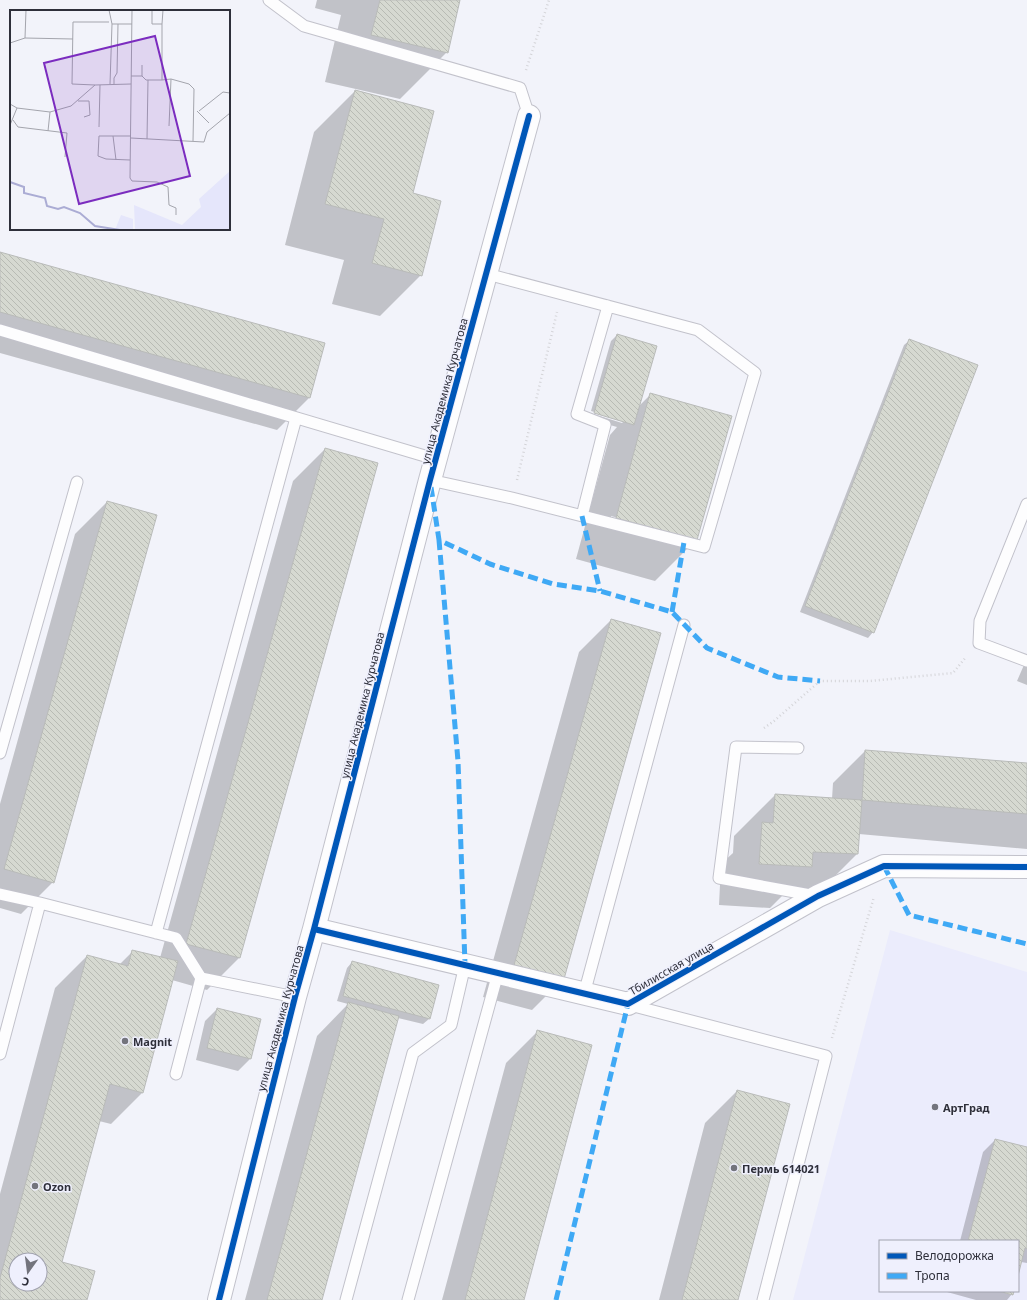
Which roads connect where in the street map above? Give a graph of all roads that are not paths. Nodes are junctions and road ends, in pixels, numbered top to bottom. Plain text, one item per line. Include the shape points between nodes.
1 (269, 0) edge
2 (529, 116) joint
3 (487, 274) junction
4 (608, 306) junction
5 (0, 330) edge
6 (296, 418) junction
7 (435, 459) junction
8 (430, 480) junction
9 (78, 482) dead end
10 (1027, 504) edge
11 (582, 516) junction
12 (684, 624) dead end
13 (1027, 661) edge
14 (798, 748) dead end
15 (0, 753) edge
16 (1027, 867) edge
17 (0, 894) edge
18 (818, 896) junction
19 (40, 903) junction
20 (314, 929) junction
21 (156, 933) junction
22 (465, 965) junction
23 (498, 973) junction
24 (201, 978) junction
25 (584, 994) junction
26 (295, 997) junction
27 (628, 1004) junction
28 (0, 1054) edge
29 (176, 1074) dead end
30 (219, 1300) edge
31 (346, 1300) edge
32 (408, 1300) edge
33 (763, 1300) edge

1 - 2 lane via 304,26 520,88
2 - 3 street, улица Академика Курчатова
3 - 4 lane
3 - 7 street, улица Академика Курчатова
4 - 11 lane via 577,414 604,425
4 - 11 lane via 698,330 756,373 704,547
5 - 6 lane
6 - 7 lane
6 - 21 lane
7 - 8 street, улица Академика Курчатова
8 - 11 lane
8 - 20 street, улица Академика Курчатова
9 - 15 lane
10 - 13 lane via 980,621 979,643
12 - 25 lane
14 - 18 lane via 736,747 719,878
16 - 18 street, Тбилисская улица via 884,866
17 - 19 lane
18 - 27 street, Тбилисская улица
19 - 21 lane
19 - 28 lane
20 - 22 street, Тбилисская улица
20 - 26 street, улица Академика Курчатова
21 - 24 lane via 176,938
22 - 23 street, Тбилисская улица
22 - 31 lane via 451,1025 413,1053
23 - 25 street, Тбилисская улица
23 - 32 lane
24 - 26 lane
24 - 29 lane
25 - 27 street, Тбилисская улица
26 - 30 street, улица Академика Курчатова
27 - 33 lane via 826,1056

